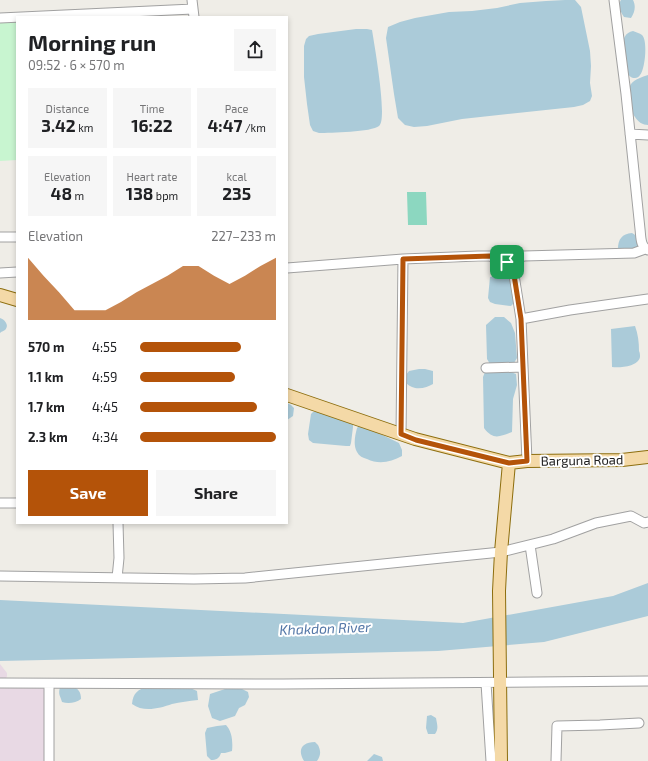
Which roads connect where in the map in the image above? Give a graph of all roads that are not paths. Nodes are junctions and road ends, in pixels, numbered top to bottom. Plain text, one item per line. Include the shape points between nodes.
1 (614, 0) edge
2 (193, 9) edge
3 (43, 16) edge
4 (16, 17) edge
5 (0, 18) edge
6 (630, 134) junction
7 (648, 135) edge
8 (0, 237) edge
9 (16, 237) edge
10 (647, 250) edge
11 (403, 259) junction
12 (507, 262) junction
13 (288, 268) edge
14 (16, 272) edge
15 (0, 273) edge
16 (0, 294) edge
17 (648, 299) edge
18 (16, 300) edge
19 (521, 319) junction
20 (523, 367) junction
21 (486, 368) dead end
22 (288, 395) edge
23 (401, 434) junction
24 (648, 457) edge
25 (527, 461) junction
26 (509, 463) junction
27 (0, 503) edge
28 (16, 503) edge
29 (648, 522) edge
30 (118, 524) edge
31 (530, 545) junction
32 (501, 552) junction
33 (0, 576) edge
34 (117, 578) junction
35 (537, 593) dead end
36 (648, 681) edge
37 (0, 683) edge
38 (486, 683) junction
39 (500, 683) junction
40 (50, 684) junction
41 (639, 723) dead end
42 (49, 761) edge
43 (491, 761) edge
44 (501, 761) edge
45 (556, 761) edge

1 - 6 street
2 - 3 street
4 - 5 street
6 - 7 street
6 - 10 street via 642,244
8 - 9 street
10 - 12 street via 524,256
11 - 12 street via 490,256
11 - 13 street
11 - 23 street
12 - 19 street via 514,275
14 - 15 street
16 - 18 main road
17 - 19 street
19 - 20 street
20 - 21 street
20 - 25 street
22 - 23 main road, Barguna Road
23 - 26 main road, Barguna Road
24 - 25 main road, Barguna Road via 622,460
25 - 26 main road, Barguna Road
26 - 32 main road
27 - 28 street
29 - 31 street via 644,523 630,516
30 - 34 street
31 - 32 street
31 - 35 street
32 - 34 street via 246,578
32 - 39 main road
33 - 34 street
36 - 39 street
37 - 40 street
38 - 39 street
38 - 40 street
38 - 43 street
39 - 44 main road
40 - 42 street
41 - 45 street via 557,726

